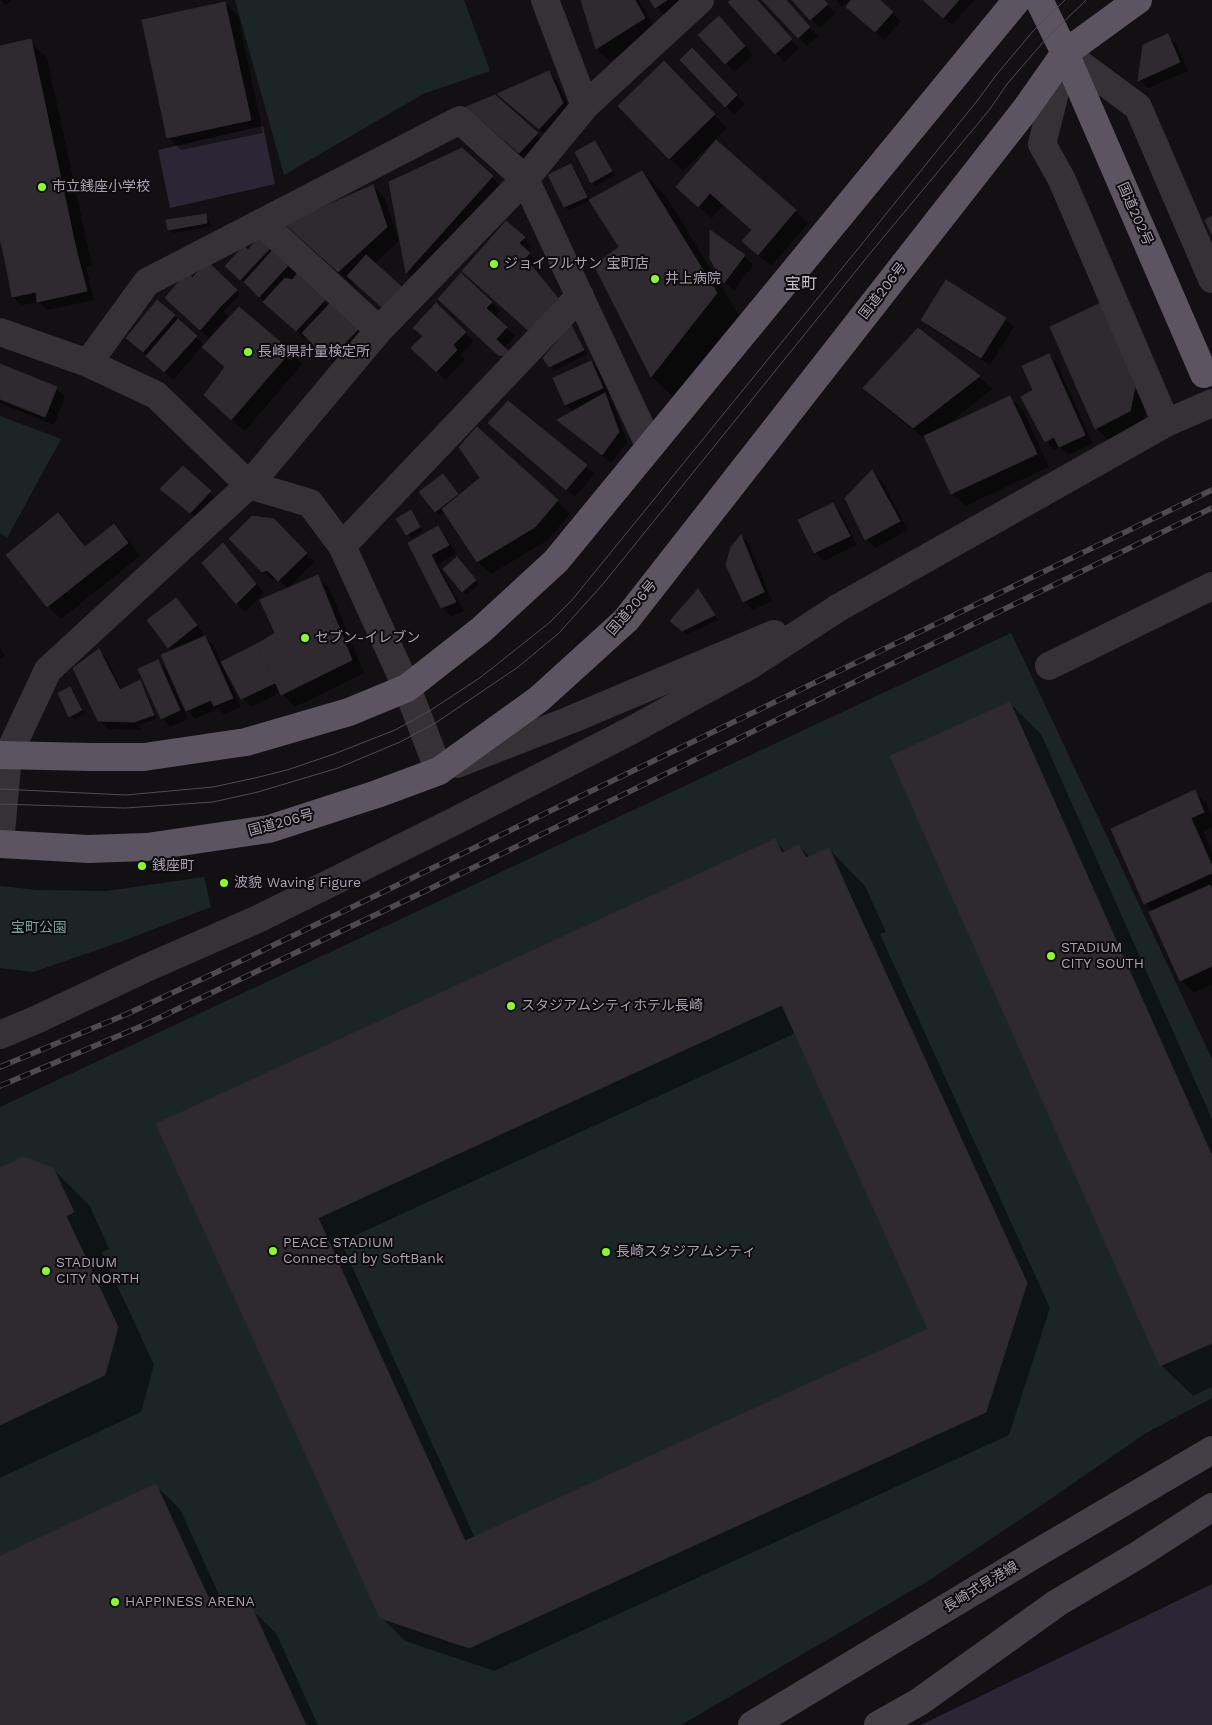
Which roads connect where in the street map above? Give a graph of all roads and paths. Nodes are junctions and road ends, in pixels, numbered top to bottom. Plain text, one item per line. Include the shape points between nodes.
1 (545, 0) edge
2 (700, 0) edge
3 (1017, 0) edge
4 (1039, 0) edge
5 (1138, 0) edge
6 (1065, 53) junction
7 (586, 106) junction
8 (524, 178) junction
9 (262, 223) junction
10 (1212, 279) edge
11 (580, 296) junction
12 (379, 330) junction
13 (0, 332) edge
14 (88, 364) junction
15 (1204, 374) dead end
16 (1212, 402) edge
17 (1166, 423) junction
18 (650, 447) junction
19 (249, 485) junction
20 (342, 546) junction
21 (1212, 586) edge
22 (838, 608) junction
23 (1049, 666) dead end
24 (407, 688) junction
25 (4, 755) edge
26 (439, 771) junction
27 (0, 844) edge
28 (0, 1035) edge
29 (1212, 1450) edge
30 (1212, 1506) edge
31 (752, 1725) edge
32 (878, 1725) edge

1 - 7 street
2 - 7 street
3 - 18 highway
4 - 6 highway, 国道202号
5 - 6 highway
6 - 10 street via 1138,106
6 - 15 highway, 国道202号
6 - 17 street via 1042,144 1062,180
6 - 26 highway, 国道206号 via 1025,110 626,620 539,699
7 - 8 street
8 - 9 street via 460,120
8 - 11 street
8 - 12 street
9 - 12 street
9 - 14 street via 147,282
11 - 18 street
11 - 20 street
12 - 19 street
13 - 14 street
14 - 19 street via 156,396
16 - 17 street
17 - 22 street
18 - 24 highway via 556,561 482,630
19 - 20 street via 310,503
19 - 25 street via 48,670
20 - 24 street
21 - 23 street
22 - 26 street
22 - 28 street via 740,670 455,821 258,919
24 - 25 highway via 349,712 246,742 144,757
24 - 26 street
25 - 27 street
26 - 27 highway, 国道206号 via 269,829 147,847 88,849
29 - 31 main road, 長崎式見港線
30 - 32 main road via 1057,1603 919,1702

